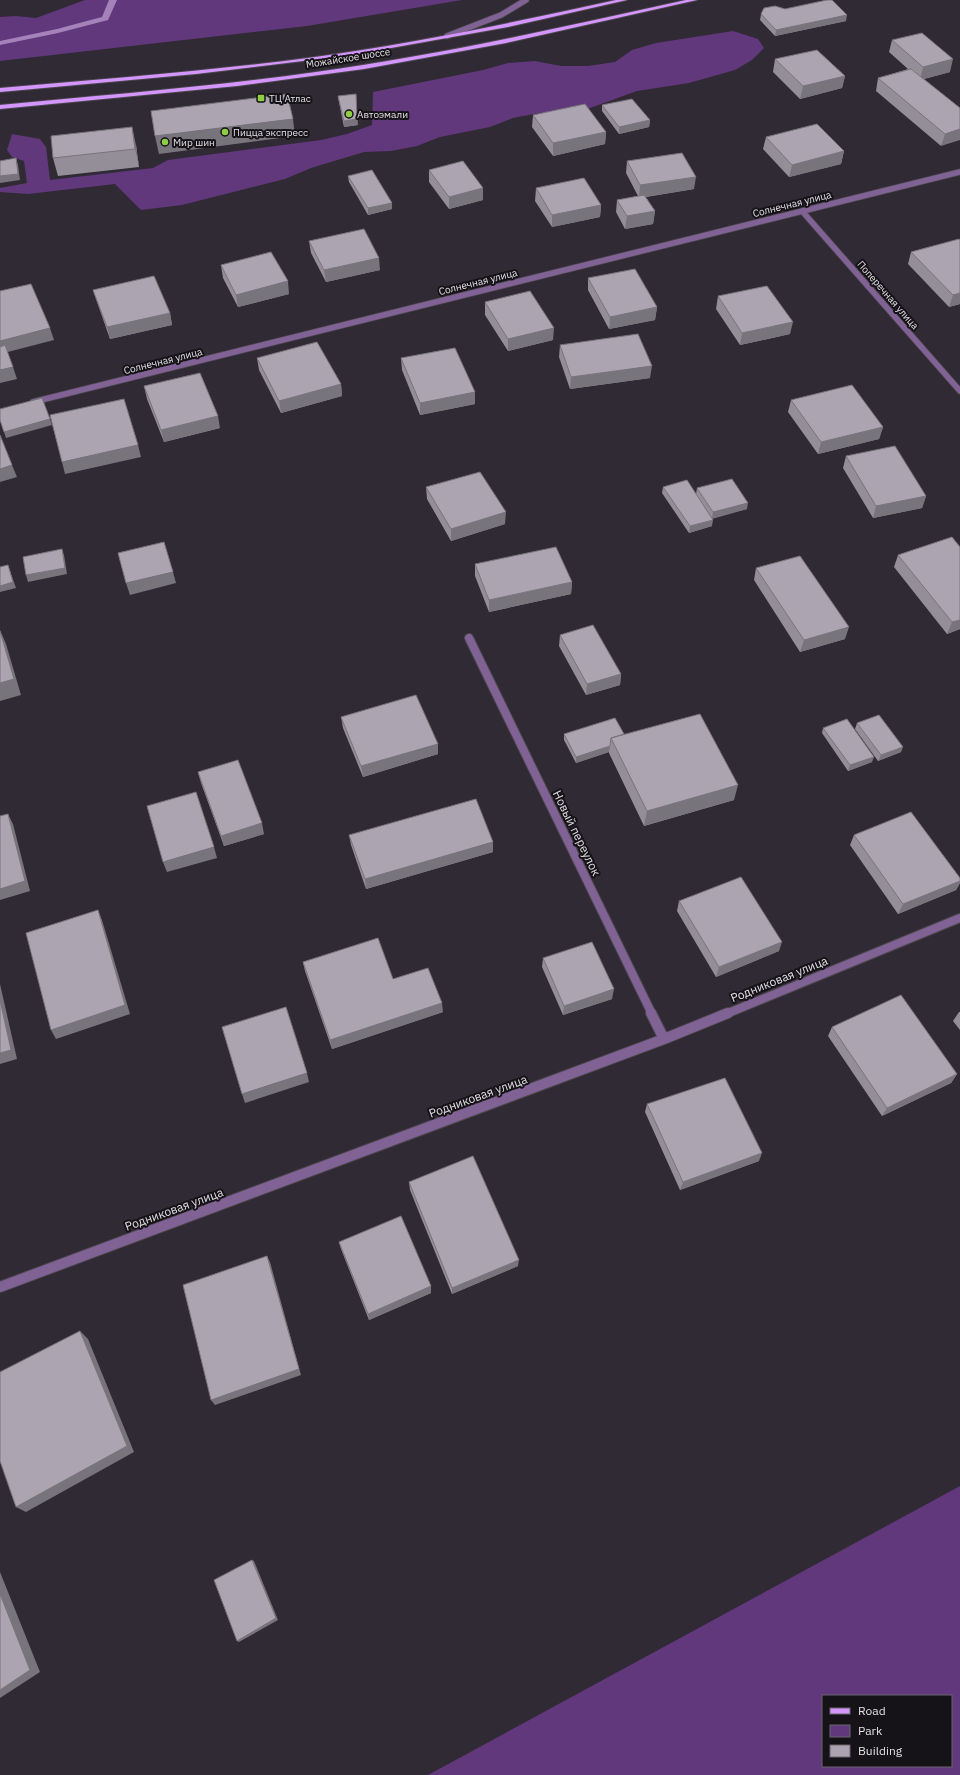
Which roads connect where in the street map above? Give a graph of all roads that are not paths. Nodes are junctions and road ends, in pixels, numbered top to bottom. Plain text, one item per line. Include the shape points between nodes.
1 (526, 0) edge
2 (624, 0) edge
3 (694, 0) edge
4 (447, 36) junction
5 (0, 90) edge
6 (0, 107) edge
7 (960, 172) edge
8 (802, 211) junction
9 (960, 391) edge
10 (23, 405) edge
11 (469, 638) dead end
12 (960, 918) edge
13 (664, 1039) junction
14 (0, 1287) edge

1 - 4 street via 501,15
2 - 4 main road, Можайское шоссе
3 - 6 main road, Можайское шоссе via 442,53 318,74 203,88
4 - 5 main road, Можайское шоссе via 314,58 200,72
7 - 8 street, Солнечная улица
8 - 9 street, Поперечная улица
8 - 10 street, Солнечная улица
11 - 13 street, Новый переулок
12 - 13 street, Родниковая улица
13 - 14 street, Родниковая улица

